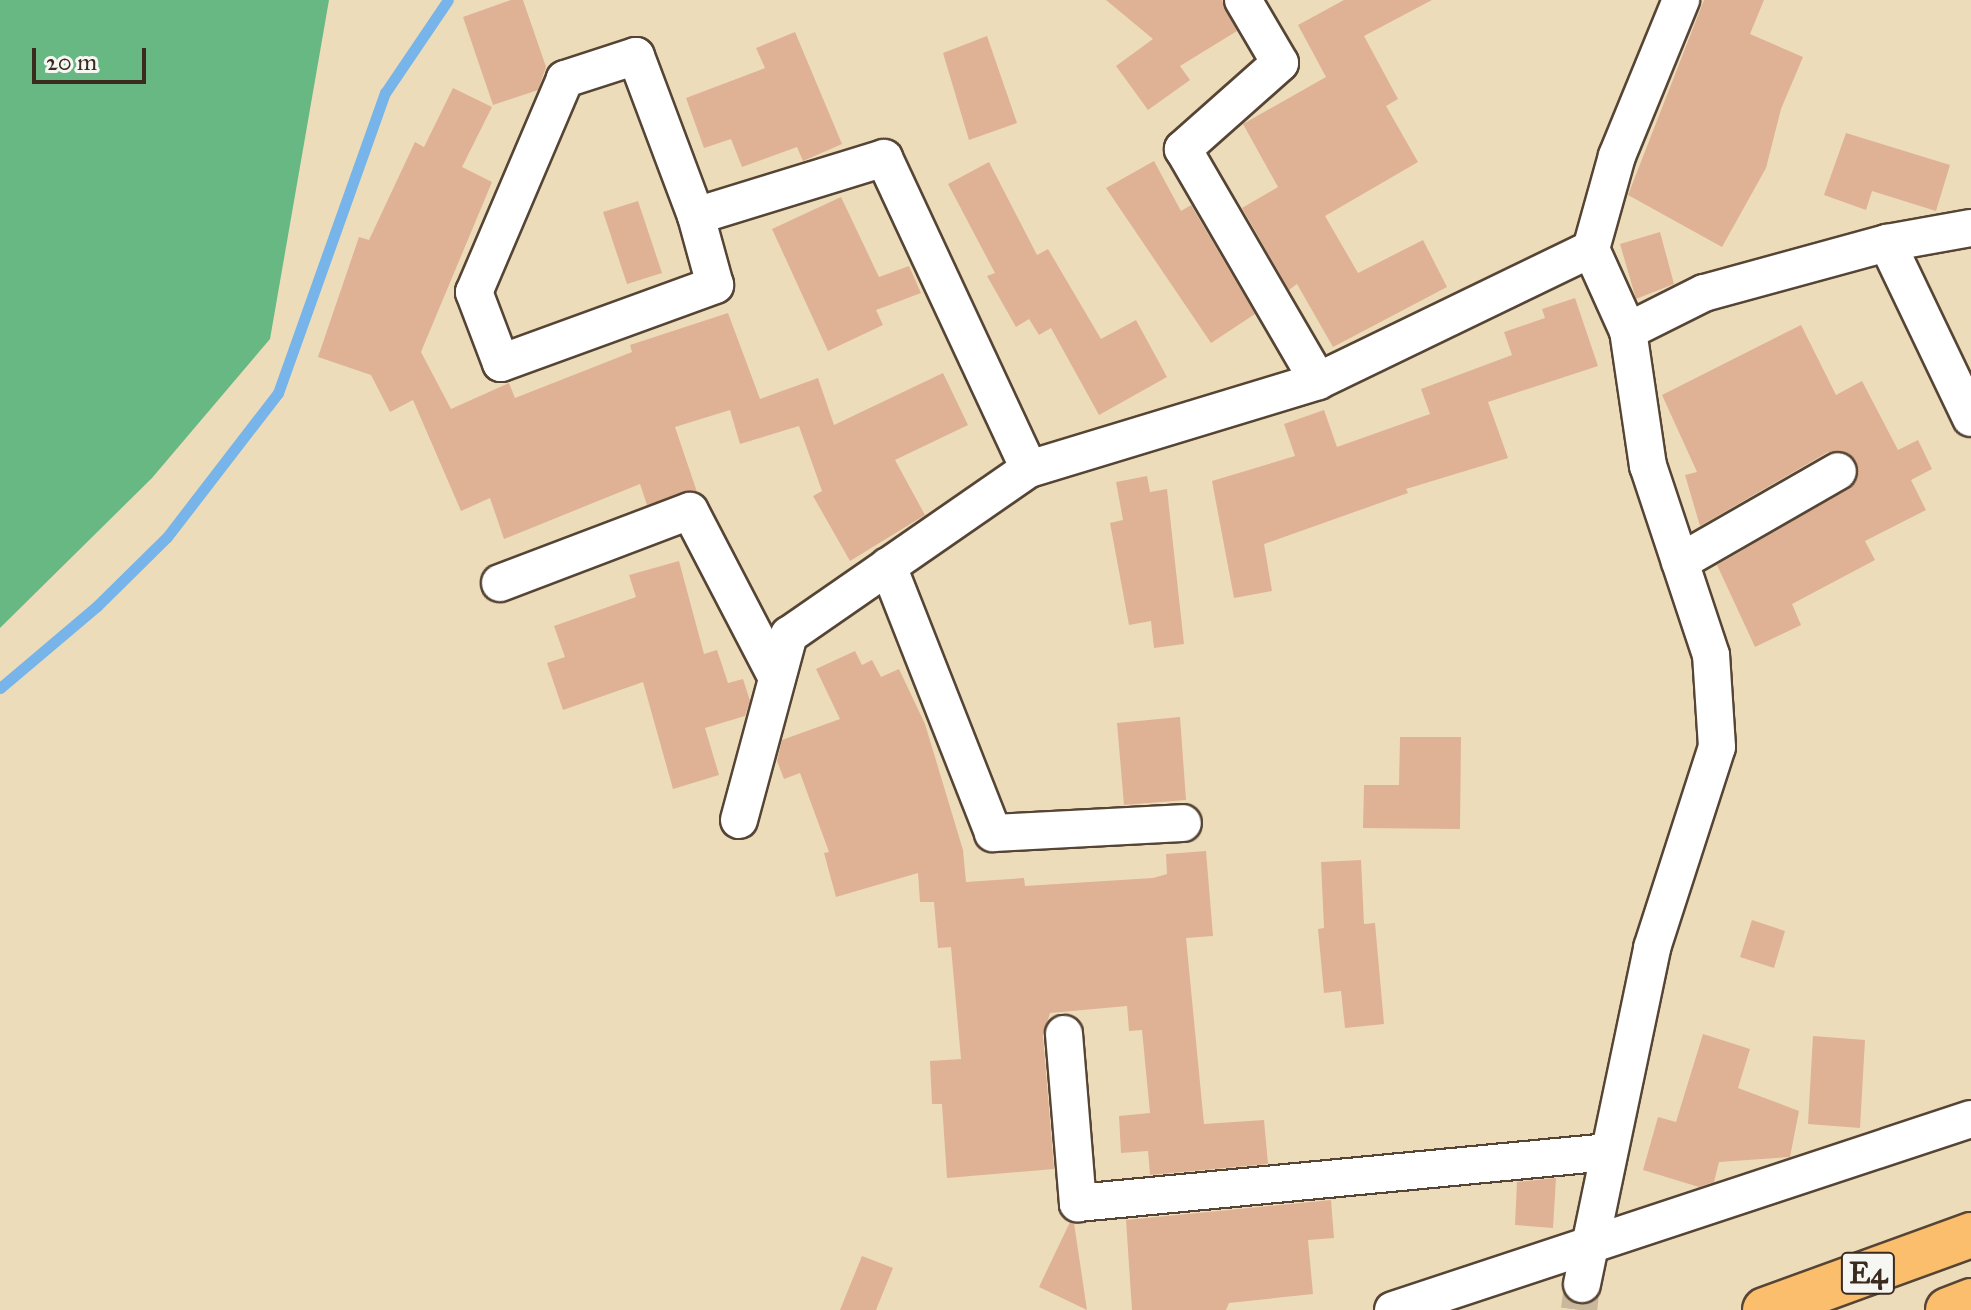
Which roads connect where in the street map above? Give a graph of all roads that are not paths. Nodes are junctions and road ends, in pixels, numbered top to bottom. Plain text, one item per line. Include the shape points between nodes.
1 (1243, 0) edge
2 (1681, 0) edge
3 (696, 216) junction
4 (1971, 228) edge
5 (1887, 243) junction
6 (1591, 249) junction
7 (1628, 331) junction
8 (1318, 381) junction
9 (1971, 418) edge
10 (1029, 469) junction
11 (1838, 471) dead end
12 (1680, 562) junction
13 (888, 566) junction
14 (500, 583) dead end
15 (777, 678) junction
16 (739, 820) dead end
17 (1183, 823) dead end
18 (1064, 1034) dead end
19 (1971, 1119) edge
20 (1609, 1152) junction
21 (1971, 1235) edge
22 (1590, 1243) junction
23 (1582, 1284) tunnel mouth
24 (1971, 1301) edge
25 (1393, 1310) edge
26 (1765, 1310) edge
27 (1948, 1310) edge

1 - 8 street via 1280,63 1183,149
2 - 6 street via 1617,156
3 - 3 street via 715,285 501,363 474,292 565,79 636,56
3 - 10 street via 884,158
4 - 5 street
5 - 7 street via 1704,293
5 - 9 street
6 - 7 street
6 - 8 street
7 - 12 street via 1648,466
8 - 10 street
10 - 13 street
11 - 12 street
12 - 20 street via 1711,655 1717,747 1652,948
13 - 15 street via 789,635
13 - 17 street via 993,833
14 - 15 street via 690,511
15 - 16 street
18 - 20 street via 1078,1203
19 - 22 street
20 - 22 street
21 - 26 highway, E4
22 - 23 street
22 - 25 street
24 - 27 highway

